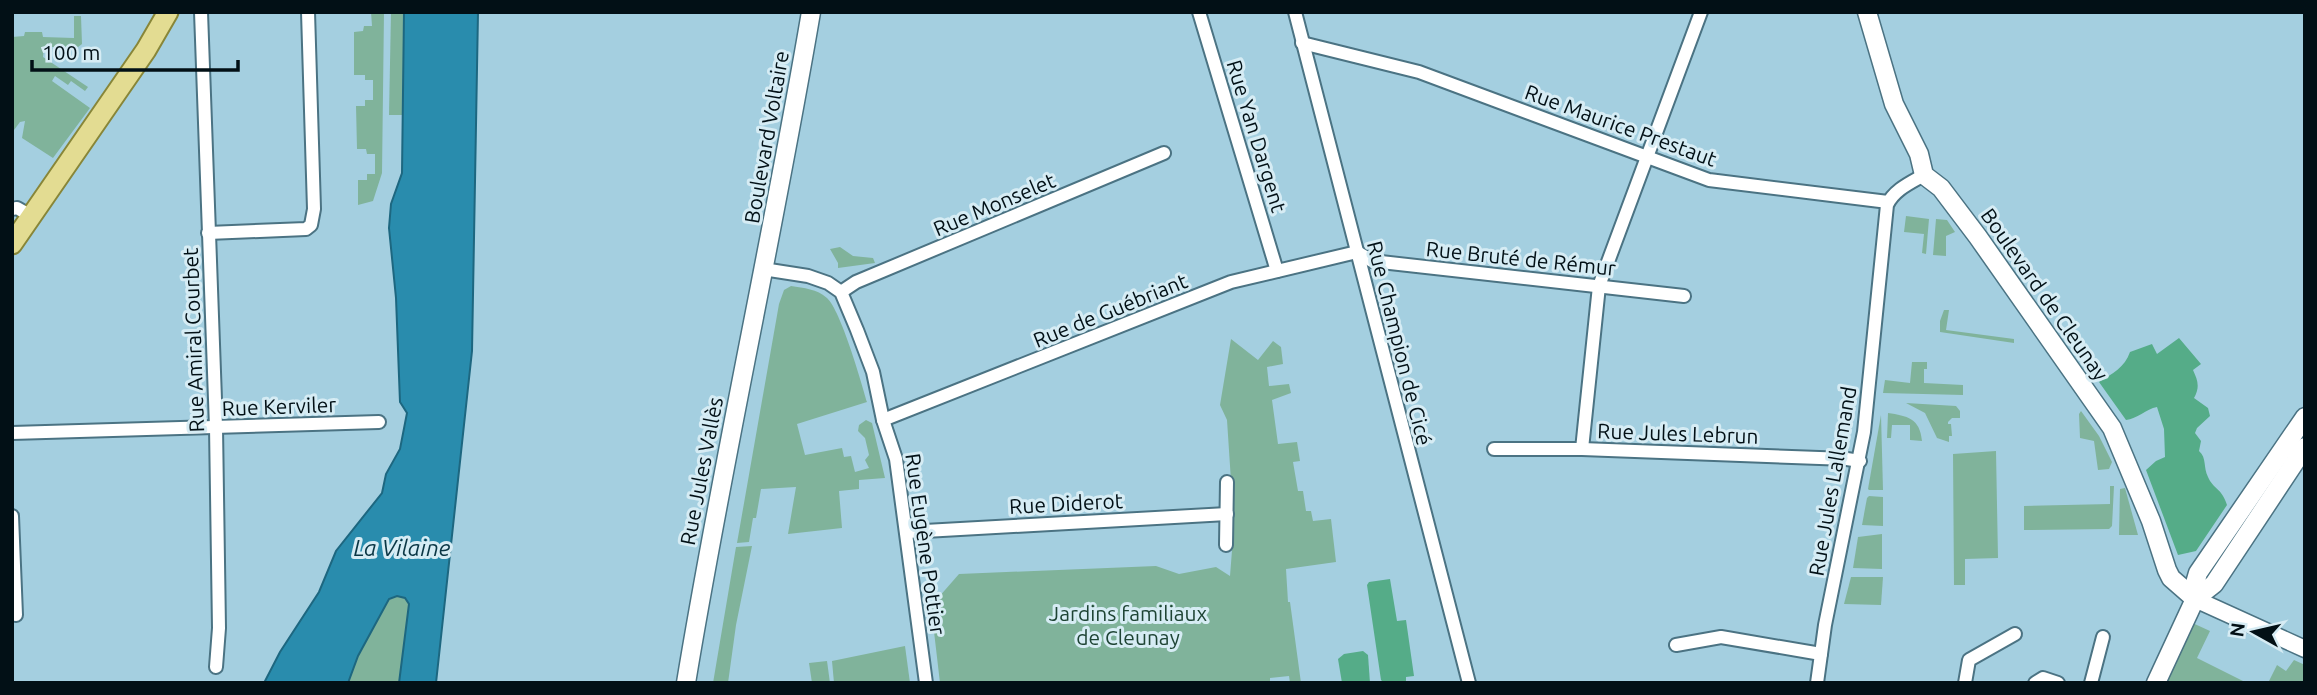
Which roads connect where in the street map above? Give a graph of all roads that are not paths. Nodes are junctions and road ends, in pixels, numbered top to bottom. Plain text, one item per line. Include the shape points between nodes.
1 (168, 12) edge
2 (180, 12) edge
3 (201, 12) edge
4 (308, 12) edge
5 (811, 12) edge
6 (1199, 12) edge
7 (1295, 12) edge
8 (1701, 12) edge
9 (1867, 12) edge
10 (1302, 43) junction
11 (146, 50) junction
12 (1164, 153) dead end
13 (1647, 157) junction
14 (1924, 175) junction
15 (1888, 202) junction
16 (12, 209) edge
17 (31, 216) junction
18 (208, 233) junction
19 (12, 244) edge
20 (1357, 252) junction
21 (764, 269) junction
22 (1277, 271) junction
23 (1598, 286) junction
24 (841, 292) junction
25 (1684, 296) dead end
26 (2305, 417) edge
27 (883, 420) junction
28 (379, 422) dead end
29 (216, 427) junction
30 (12, 433) edge
31 (2305, 447) edge
32 (1494, 449) dead end
33 (1582, 449) junction
34 (1860, 461) junction
35 (1227, 482) dead end
36 (1227, 514) junction
37 (12, 516) edge
38 (907, 532) junction
39 (1226, 545) dead end
40 (2195, 600) junction
41 (16, 615) dead end
42 (2015, 634) dead end
43 (2103, 637) dead end
44 (1676, 645) dead end
45 (2304, 650) edge
46 (1821, 654) junction
47 (216, 667) dead end
48 (686, 683) edge
49 (926, 683) edge
50 (1469, 683) edge
51 (1817, 683) edge
52 (1965, 683) edge
53 (2035, 683) edge
54 (2058, 683) edge
55 (2091, 683) edge
56 (2155, 683) edge

1 - 11 main road
2 - 11 main road
3 - 18 street, Rue Amiral Courbet
4 - 18 street via 311,225 306,229
5 - 21 main road, Boulevard Voltaire
6 - 22 street, Rue Yan Dargent
7 - 10 street, Rue Champion de Cicé
8 - 13 street
9 - 14 main road, Boulevard de Cleunay via 1894,104 1919,153
10 - 13 street, Rue Maurice Prestaut via 1419,72
10 - 20 street, Rue Champion de Cicé
11 - 17 main road
12 - 24 street, Rue Monselet
13 - 15 street, Rue Maurice Prestaut via 1709,180
13 - 23 street
14 - 15 street
14 - 40 main road, Boulevard de Cleunay via 1941,188 1978,237 2112,428 2167,570
15 - 34 street, Rue Jules Lallemand
16 - 17 street
17 - 19 main road
18 - 29 street, Rue Amiral Courbet
20 - 22 street, Rue de Guébriant
20 - 23 street, Rue Bruté de Rémur via 1373,261
20 - 50 street, Rue Champion de Cicé
21 - 24 street via 819,279
21 - 48 main road, Rue Jules Vallès
22 - 27 street, Rue de Guébriant via 1231,282
23 - 25 street, Rue Bruté de Rémur
23 - 33 street
24 - 27 street, Rue Eugène Pottier via 873,372
26 - 40 main road via 2199,573
27 - 38 street, Rue Eugène Pottier via 896,459
28 - 29 street, Rue Kerviler
29 - 30 street, Rue Kerviler
29 - 47 street, Rue Amiral Courbet
31 - 40 main road via 2214,584
32 - 33 street, Rue Jules Lebrun
33 - 34 street, Rue Jules Lebrun
34 - 46 street, Rue Jules Lallemand
35 - 36 street
36 - 38 street, Rue Diderot
36 - 39 street
37 - 41 street
38 - 49 street, Rue Eugène Pottier
40 - 45 street
40 - 56 main road
42 - 52 street via 1969,660
43 - 55 street
44 - 46 street via 1721,637
46 - 51 street, Rue Jules Lallemand
53 - 54 street via 2043,678

